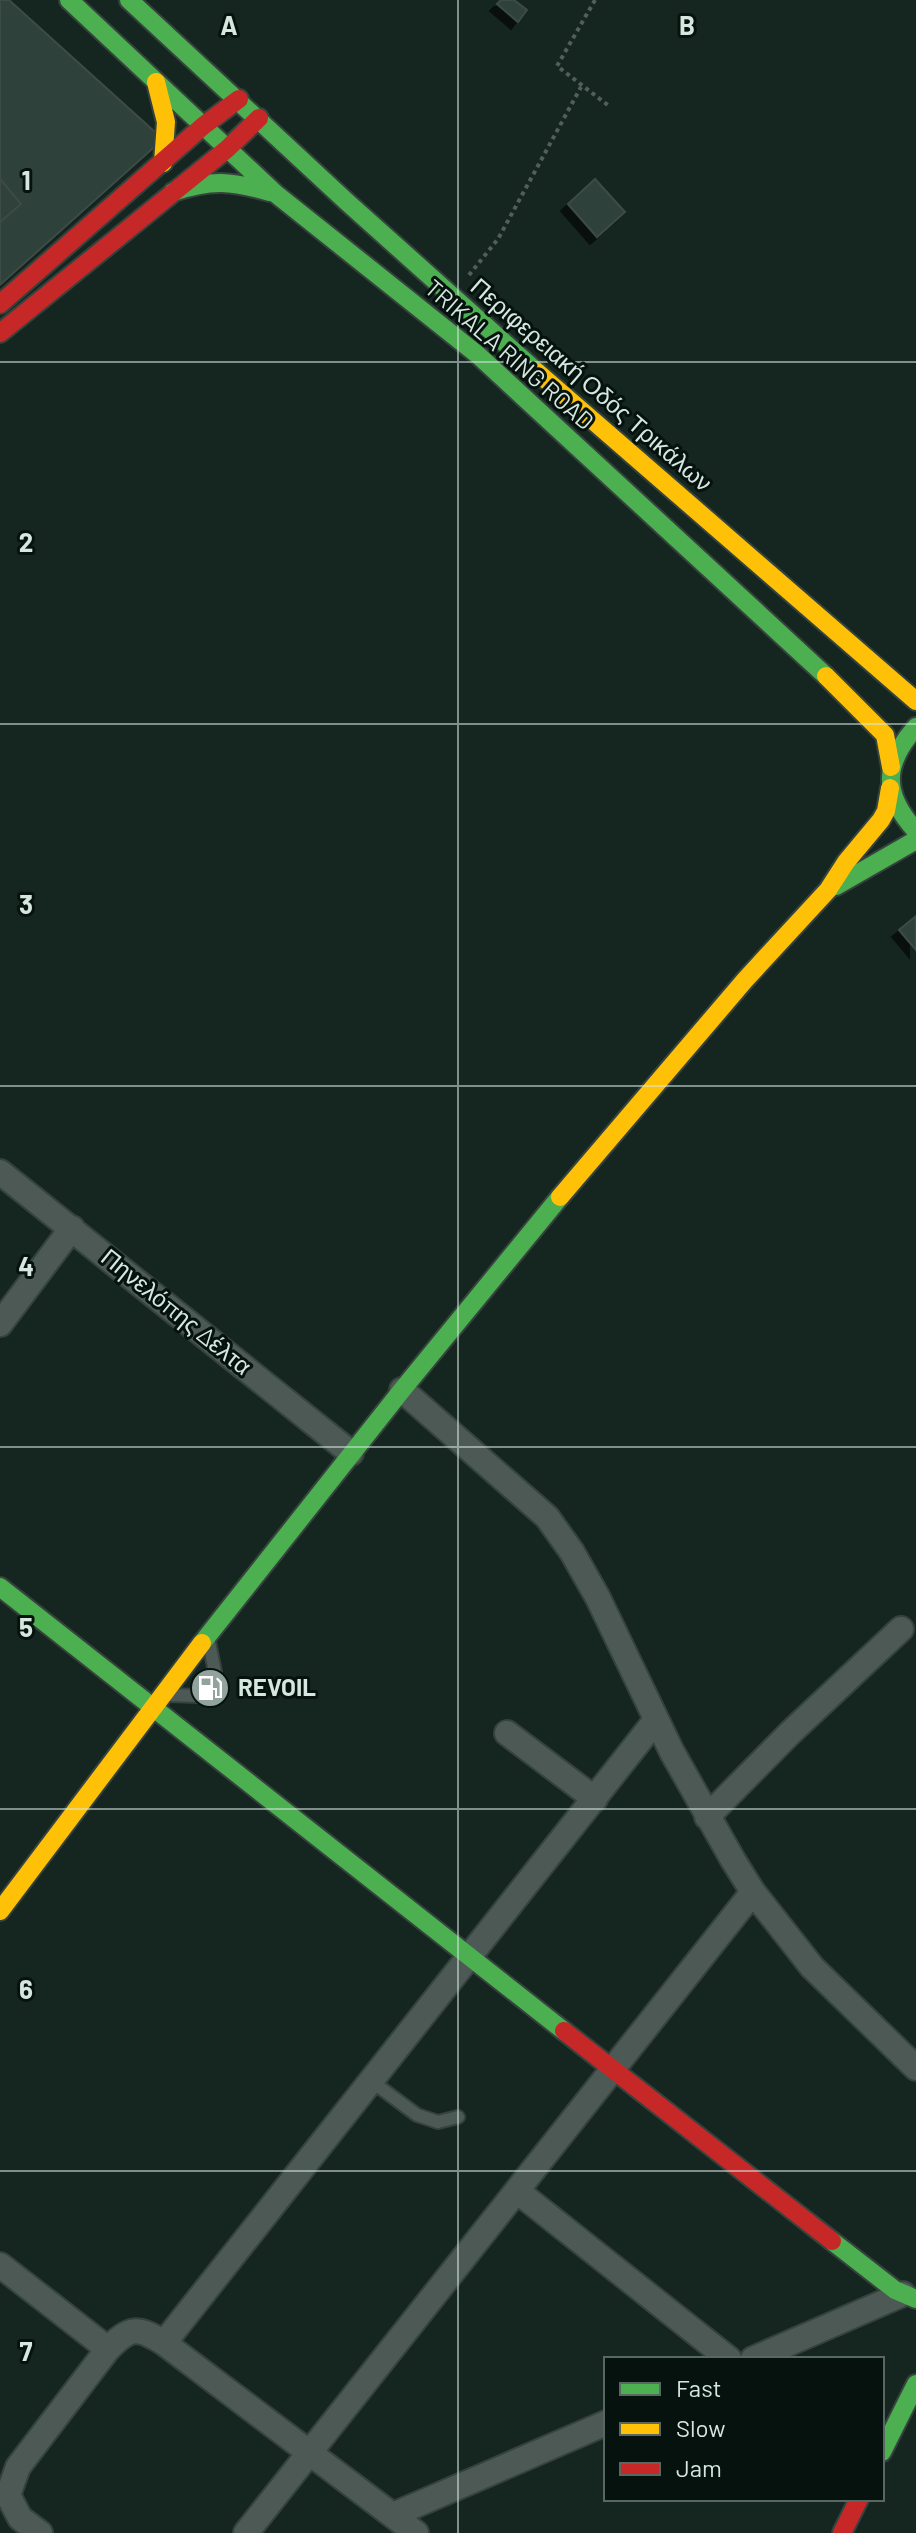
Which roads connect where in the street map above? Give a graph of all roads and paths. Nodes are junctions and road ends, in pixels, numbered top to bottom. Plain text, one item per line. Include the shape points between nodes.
1 (69, 0) edge
2 (129, 0) edge
3 (595, 0) edge
4 (156, 82) junction
5 (581, 87) junction
6 (239, 99) junction
7 (609, 106) dead end
8 (259, 118) junction
9 (203, 126) junction
10 (227, 149) junction
11 (163, 163) junction
12 (173, 192) junction
13 (276, 194) junction
14 (453, 296) junction
15 (0, 304) edge
16 (0, 333) edge
17 (916, 701) edge
18 (916, 727) edge
19 (891, 767) junction
20 (890, 788) junction
21 (916, 831) edge
22 (916, 840) edge
23 (828, 890) junction
24 (0, 1172) edge
25 (72, 1228) junction
26 (0, 1324) edge
27 (402, 1390) junction
28 (351, 1453) junction
29 (0, 1587) edge
30 (901, 1629) dead end
31 (208, 1635) junction
32 (157, 1700) junction
33 (656, 1720) junction
34 (507, 1733) dead end
35 (595, 1799) junction
36 (707, 1817) junction
37 (753, 1892) junction
38 (0, 1911) edge
39 (468, 1955) junction
40 (916, 2068) edge
41 (613, 2069) junction
42 (370, 2080) junction
43 (458, 2117) dead end
44 (517, 2191) junction
45 (0, 2265) edge
46 (910, 2297) edge
47 (164, 2343) junction
48 (108, 2349) junction
49 (726, 2357) edge
50 (758, 2357) edge
51 (916, 2384) edge
52 (604, 2424) edge
53 (884, 2448) edge
54 (309, 2452) junction
55 (858, 2501) edge
56 (393, 2515) junction
57 (40, 2533) edge
58 (246, 2533) edge
59 (416, 2533) edge
60 (842, 2533) edge

1 - 4 street, TRIKALA RING ROAD
2 - 6 street
3 - 5 path via 557,66
4 - 9 street, TRIKALA RING ROAD
4 - 11 street via 168,131
5 - 7 path
5 - 14 path via 498,239
6 - 8 street, Περιφερειακή Οδός Τρικάλων
6 - 9 street
8 - 10 street
8 - 14 street, Περιφερειακή Οδός Τρικάλων
9 - 10 street, TRIKALA RING ROAD
9 - 11 street
10 - 12 street
10 - 13 street, TRIKALA RING ROAD
11 - 15 street
12 - 13 street via 214,180
12 - 16 street
13 - 19 street, TRIKALA RING ROAD via 478,355 800,651 885,735
14 - 17 street, Περιφερειακή Οδός Τρικάλων
18 - 19 street via 904,738
19 - 20 street
20 - 21 street via 899,812
20 - 23 street via 881,820
22 - 23 street
23 - 27 street via 588,1164
24 - 25 street, Πηνελόπης Δέλτα
25 - 26 street
25 - 28 street, Πηνελόπης Δέλτα
27 - 28 street
27 - 33 street via 547,1517 598,1598
28 - 31 street
29 - 32 street
30 - 36 street
31 - 32 street
31 - 32 lane via 215,1672 198,1696
32 - 38 street
32 - 39 street
33 - 35 street
33 - 36 street
34 - 35 street
35 - 39 street
36 - 37 street
37 - 40 street via 812,1967
37 - 41 street
39 - 41 street
39 - 42 street
41 - 44 street
41 - 46 street
42 - 43 lane via 417,2115 438,2122
42 - 47 street
44 - 49 street
44 - 54 street
45 - 48 street
46 - 50 street
47 - 48 street via 132,2330
47 - 54 street
48 - 57 street via 18,2467 8,2495 20,2518
51 - 53 street
52 - 56 street
54 - 56 street
54 - 58 street
55 - 60 street
56 - 59 street

